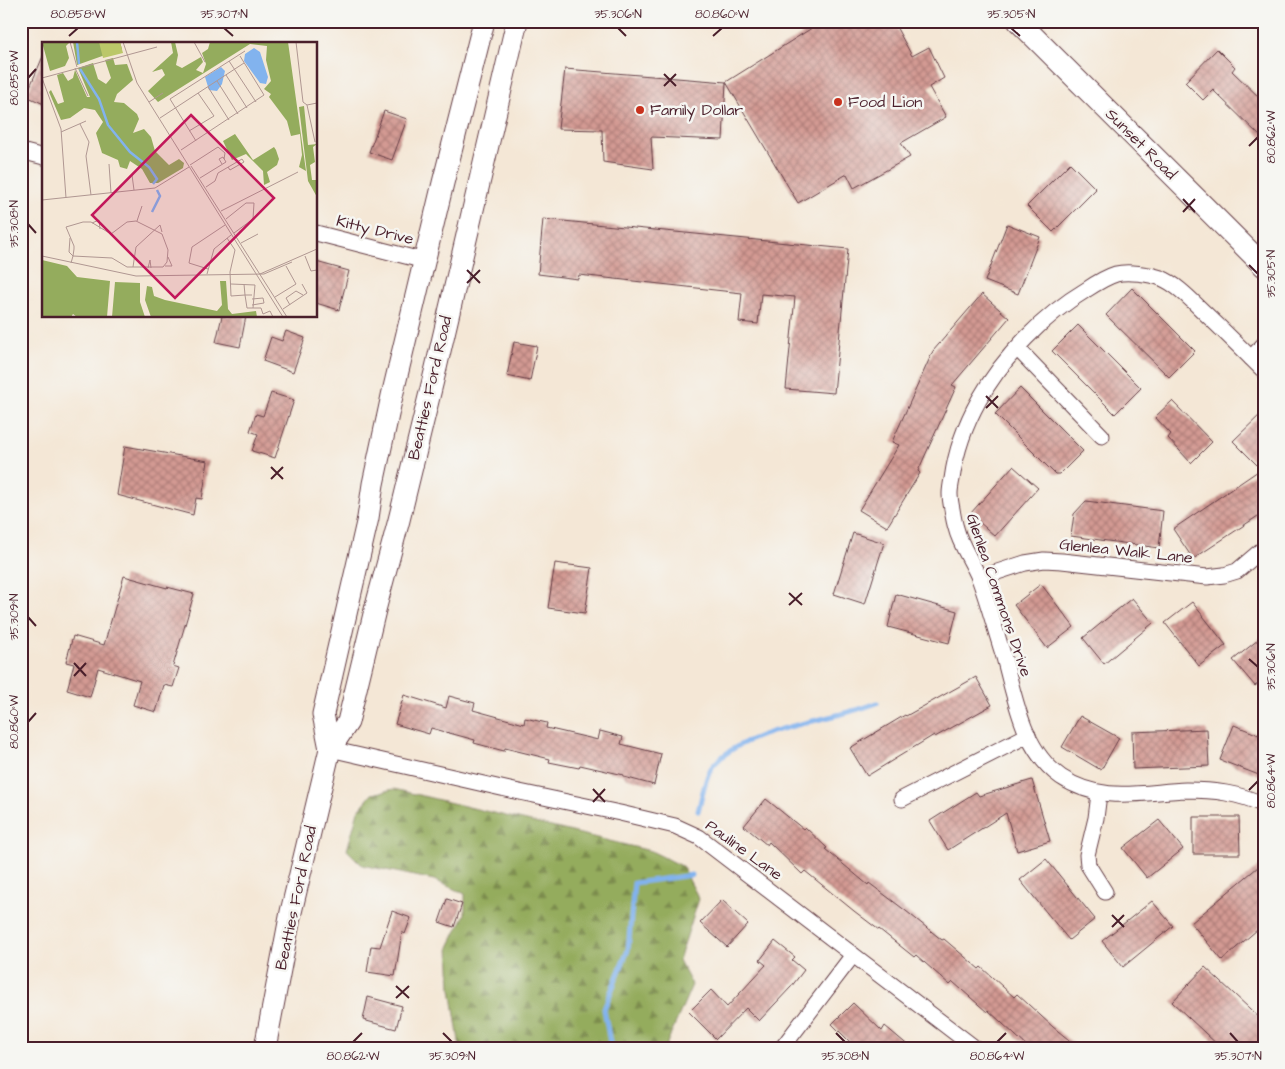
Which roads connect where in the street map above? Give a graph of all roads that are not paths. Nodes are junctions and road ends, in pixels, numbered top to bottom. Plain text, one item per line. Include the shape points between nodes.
1 (484, 21) edge
2 (517, 21) edge
3 (1018, 21) edge
4 (21, 151) edge
5 (42, 156) edge
6 (318, 234) edge
7 (425, 261) junction
8 (1264, 266) edge
9 (1264, 344) edge
10 (1017, 348) junction
11 (1251, 358) junction
12 (1264, 371) edge
13 (1102, 436) dead end
14 (1264, 548) edge
15 (979, 578) junction
16 (1028, 735) junction
17 (330, 749) junction
18 (1098, 794) junction
19 (902, 799) dead end
20 (1264, 805) edge
21 (1105, 892) dead end
22 (853, 955) junction
23 (265, 1048) edge
24 (782, 1048) edge
25 (975, 1048) edge

1 - 7 main road, Beatties Ford Road
2 - 17 main road, Beatties Ford Road via 436,368 348,722
3 - 8 main road, Sunset Road
4 - 5 street
6 - 7 street, Kitty Drive
7 - 17 main road, Beatties Ford Road via 392,396 323,714
9 - 11 street
10 - 11 street, Glenlea Commons Drive via 1073,298 1100,281 1118,273 1140,273 1162,278 1183,292
10 - 13 street
10 - 15 street, Glenlea Commons Drive via 980,398 963,433 955,460 950,495 956,530
11 - 12 street, Glenlea Commons Drive
14 - 15 street, Glenlea Walk Lane via 1238,571 1207,577 1044,560
15 - 16 street, Glenlea Commons Drive
16 - 18 street, Glenlea Commons Drive via 1046,764 1061,777
16 - 19 street
17 - 22 street, Pauline Lane via 675,826 699,837
17 - 23 main road, Beatties Ford Road via 291,912
18 - 20 street, Glenlea Commons Drive via 1207,790 1248,797
18 - 21 street via 1088,865
22 - 24 street
22 - 25 street, Pauline Lane

